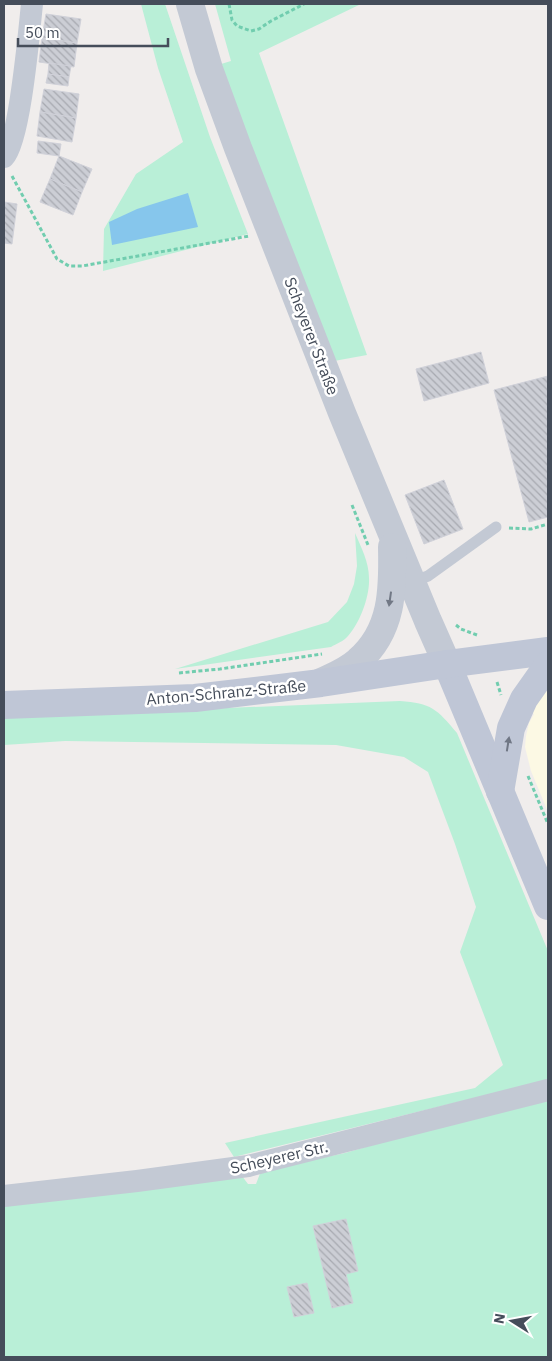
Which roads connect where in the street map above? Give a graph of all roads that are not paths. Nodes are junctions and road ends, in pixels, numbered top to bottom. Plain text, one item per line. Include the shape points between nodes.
1 (32, 4) edge
2 (190, 4) edge
3 (9, 128) edge
4 (6, 163) edge
5 (496, 527) road end
6 (392, 533) junction
7 (412, 582) junction
8 (548, 651) edge
9 (447, 664) junction
10 (548, 665) edge
11 (321, 682) junction
12 (4, 705) edge
13 (500, 792) junction
14 (548, 906) edge
15 (548, 1090) edge
16 (4, 1196) edge

1 - 3 street via 20,106
2 - 6 street, Scheyerer Straße via 209,69 238,148
3 - 4 street via 10,149
5 - 7 lane via 428,576
6 - 7 street, Scheyerer Straße
6 -> 11 street via 390,604 374,645 347,670
7 - 9 street, Scheyerer Straße
8 - 9 main road, Anton-Schranz-Straße
9 - 11 main road, Anton-Schranz-Straße
9 - 13 main road
13 -> 10 main road via 515,715
11 - 12 main road, Anton-Schranz-Straße via 195,698
13 - 14 main road
15 - 16 street, Scheyerer Str. via 248,1166

